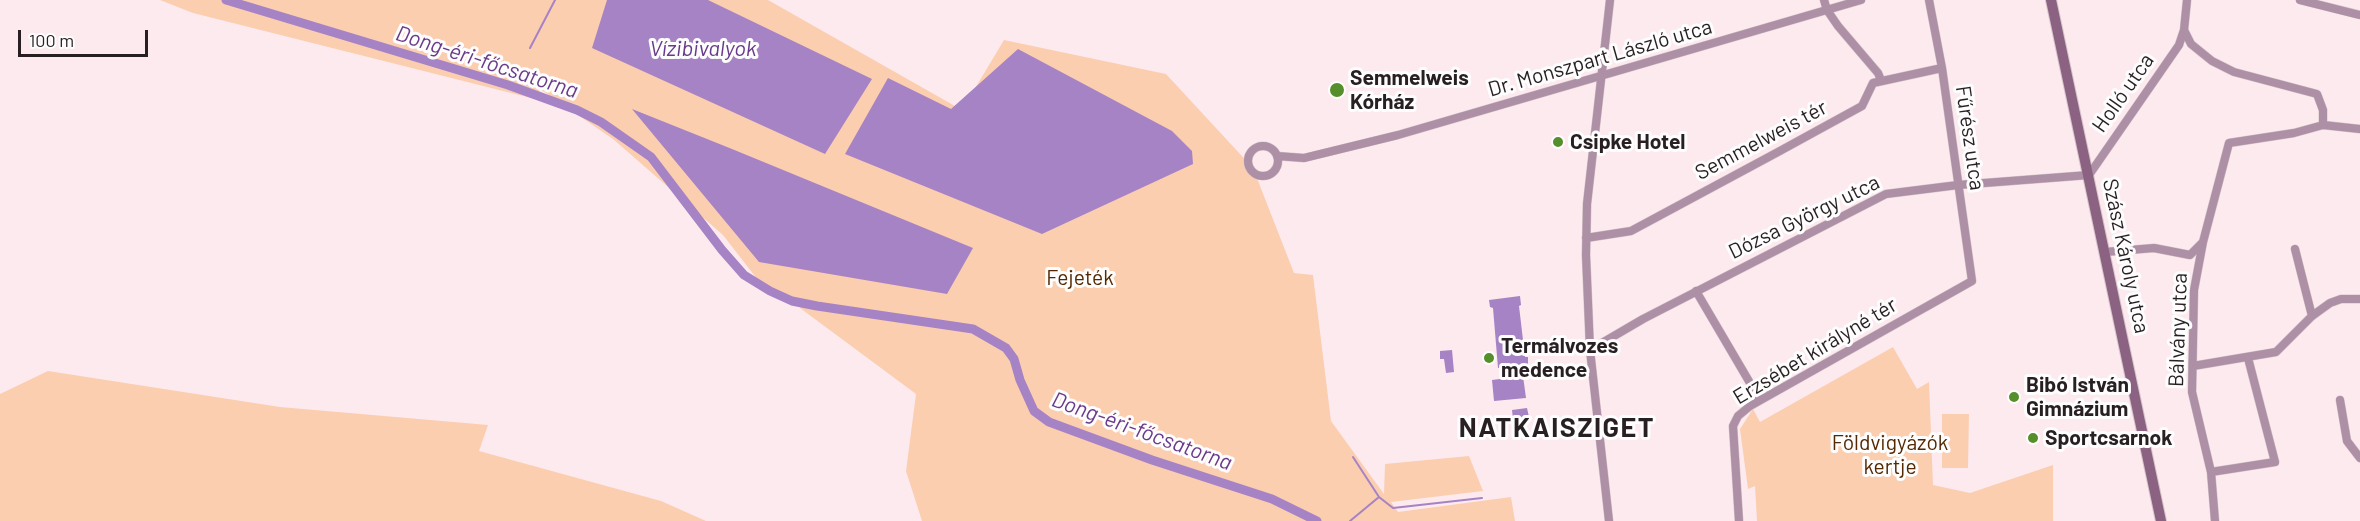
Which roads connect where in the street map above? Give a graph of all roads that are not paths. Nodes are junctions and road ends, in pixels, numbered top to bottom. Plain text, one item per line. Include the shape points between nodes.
1 (1610, 0) edge
2 (1824, 0) edge
3 (1861, 0) edge
4 (1929, 0) edge
5 (2051, 0) edge
6 (2187, 0) edge
7 (2300, 0) edge
8 (1827, 10) junction
9 (2360, 15) edge
10 (2184, 30) junction
11 (1942, 68) junction
12 (1601, 77) junction
13 (1881, 80) junction
14 (2323, 125) junction
15 (2360, 129) edge
16 (1277, 156) dead end
17 (2089, 175) junction
18 (1958, 185) junction
19 (1586, 238) junction
20 (2203, 242) junction
21 (2295, 249) dead end
22 (2105, 252) junction
23 (1972, 281) joint
24 (1696, 291) junction
25 (2360, 299) edge
26 (2312, 316) junction
27 (1590, 350) junction
28 (2248, 358) junction
29 (2193, 366) junction
30 (1760, 400) junction
31 (2340, 400) dead end
32 (2360, 458) edge
33 (2211, 472) junction
34 (1609, 521) edge
35 (1739, 521) edge
36 (2161, 521) edge
37 (2215, 521) edge

1 - 12 street
2 - 8 street
3 - 8 street, Dr. Monszpart László utca
4 - 11 street, Fűrész utca
5 - 17 main road, Szász Károly utca
6 - 10 street
7 - 9 street
8 - 12 street, Dr. Monszpart László utca
8 - 13 street
10 - 14 street via 2191,44 2234,72 2317,94
10 - 17 street, Holló utca via 2179,45
11 - 13 street
11 - 18 street, Fűrész utca
12 - 16 street, Dr. Monszpart László utca via 1348,148 1304,158
12 - 19 street
13 - 19 street, Semmelweis tér via 1873,83 1862,106 1779,152 1631,231
14 - 15 street
14 - 20 street, Bálvány utca via 2229,143
17 - 18 street, Dózsa György utca
17 - 22 main road, Szász Károly utca
18 - 23 street, Fűrész utca
18 - 24 street, Dózsa György utca via 1886,194
19 - 27 street
20 - 22 street via 2190,255 2154,248
20 - 29 street, Bálvány utca via 2194,290
21 - 26 street
22 - 36 main road, Szász Károly utca
23 - 30 street, Erzsébet királyné tér
24 - 27 street, Dózsa György utca
24 - 30 street
25 - 26 street via 2341,299
26 - 28 street via 2276,352
27 - 34 street
28 - 29 street
28 - 33 street via 2275,462
29 - 33 street, Bálvány utca via 2192,392
30 - 35 street, Erzsébet királyné tér via 1738,416 1733,426
31 - 32 street via 2347,441
33 - 37 street, Bálvány utca

